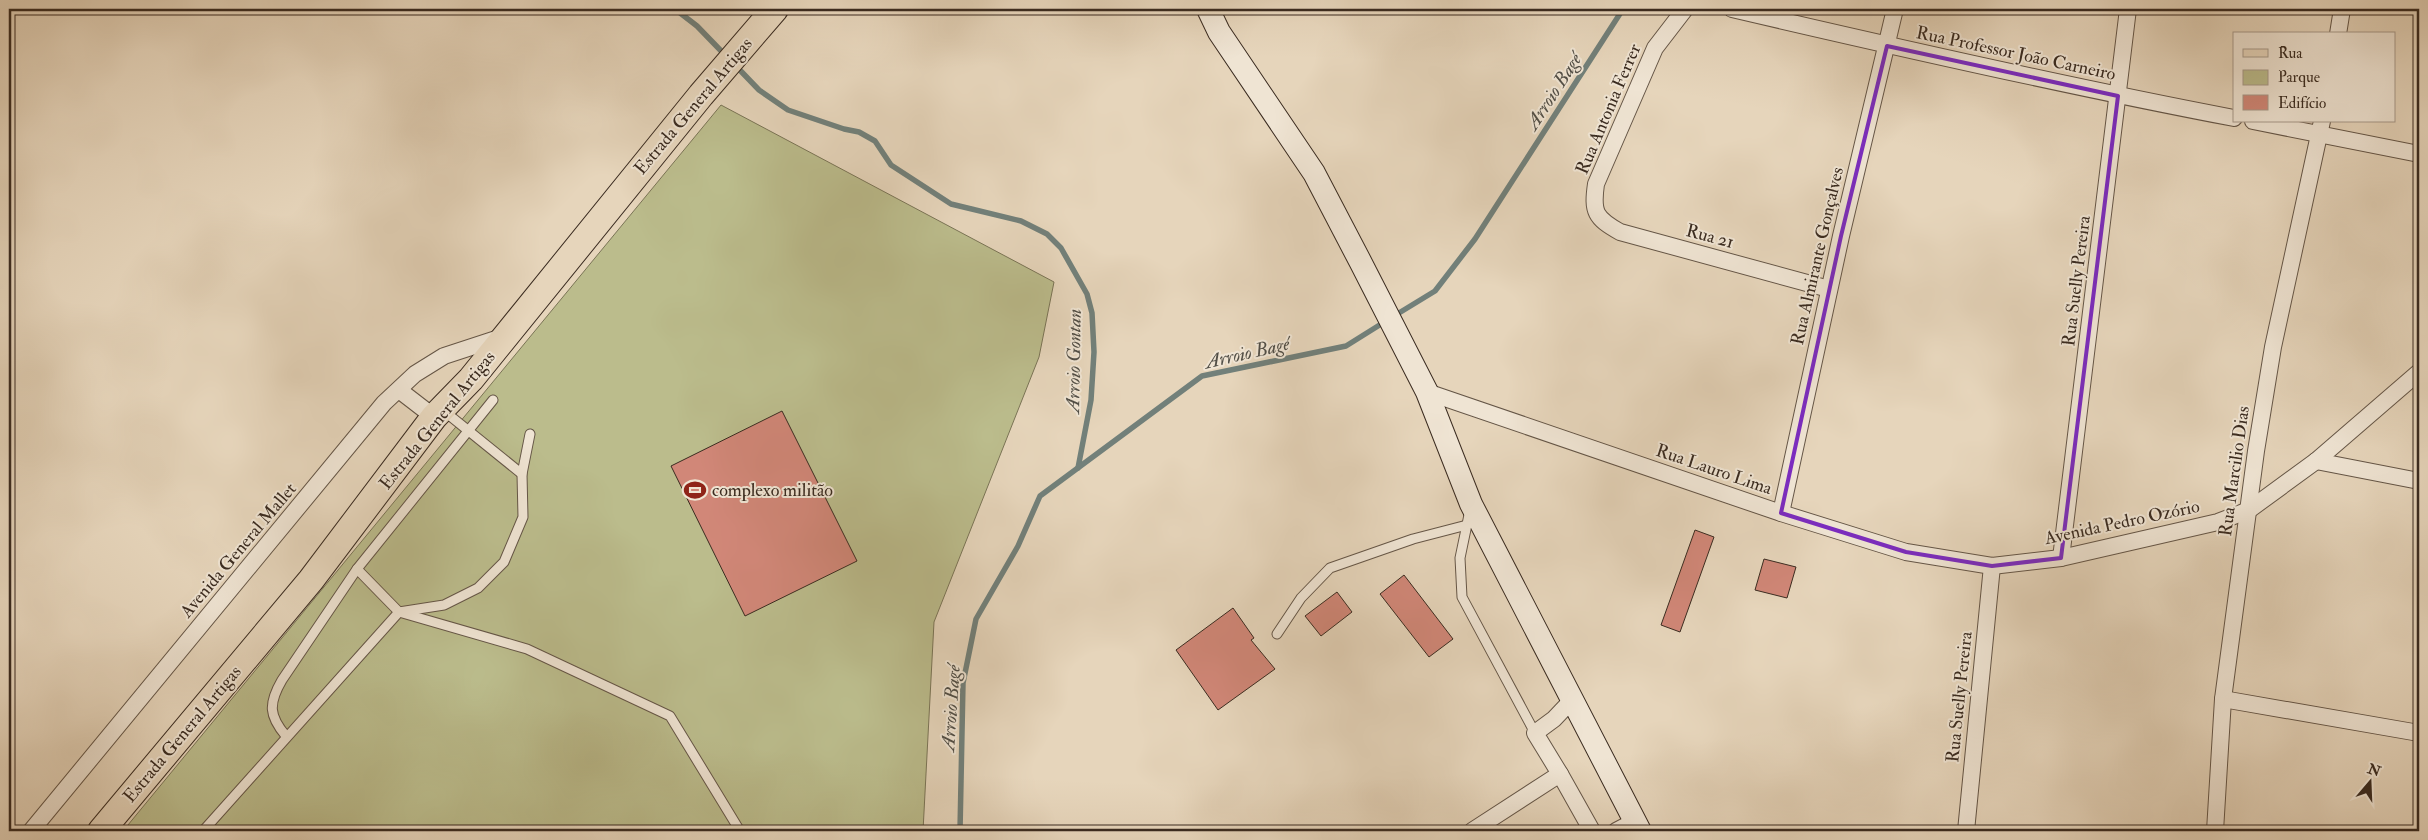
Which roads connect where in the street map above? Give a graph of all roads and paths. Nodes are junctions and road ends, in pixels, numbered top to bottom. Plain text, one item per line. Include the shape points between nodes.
1 (774, 9) edge
2 (1192, 9) edge
3 (1208, 9) edge
4 (1685, 9) edge
5 (1732, 9) edge
6 (1895, 9) edge
7 (2128, 9) edge
8 (2342, 9) edge
9 (1219, 32) junction
10 (2338, 32) edge
11 (1887, 46) junction
12 (2118, 96) junction
13 (2233, 118) edge
14 (2263, 122) edge
15 (2321, 128) edge
16 (2419, 154) edge
17 (1593, 205) joint
18 (1829, 289) junction
19 (506, 335) junction
20 (2419, 372) edge
21 (399, 390) junction
22 (1427, 392) junction
23 (493, 400) dead end
24 (438, 413) junction
25 (469, 429) junction
26 (530, 434) dead end
27 (2316, 461) junction
28 (522, 474) junction
29 (2419, 481) edge
30 (2249, 510) junction
31 (1781, 512) junction
32 (1469, 514) junction
33 (2061, 558) junction
34 (1992, 566) junction
35 (357, 569) junction
36 (399, 612) junction
37 (1277, 634) dead end
38 (2223, 699) junction
39 (1572, 700) junction
40 (1535, 733) junction
41 (2419, 733) edge
42 (286, 736) junction
43 (1560, 774) junction
44 (1630, 828) edge
45 (31, 831) edge
46 (101, 831) edge
47 (203, 831) edge
48 (740, 831) edge
49 (1472, 831) edge
50 (1592, 831) edge
51 (1966, 831) edge
52 (2215, 831) edge

1 - 19 main road, Estrada General Artigas
2 - 9 main road
3 - 9 main road
4 - 17 street, Rua Antonia Ferrer via 1655,48 1596,184
5 - 11 street, Rua Professor João Carneiro
6 - 11 street, Rua Almirante Gonçalves
7 - 12 street, Rua Suelly Pereira
8 - 10 street
9 - 22 main road via 1314,173
11 - 12 street, Rua Professor João Carneiro
11 - 18 street, Rua Almirante Gonçalves
12 - 13 street, Rua Professor João Carneiro
12 - 33 street, Rua Suelly Pereira
14 - 15 street
15 - 16 street
15 - 30 street, Rua Marcilio Dias via 2273,347
17 - 18 street, Rua 21 via 1601,221 1620,232
18 - 31 street, Rua Almirante Gonçalves
19 - 21 street, Avenida General Mallet via 444,356 415,374
19 - 24 main road, Estrada General Artigas via 471,379
20 - 27 street, Avenida Pedro Ozório
21 - 24 street
21 - 45 street, Avenida General Mallet via 378,411
22 - 31 street, Rua Lauro Lima
22 - 32 main road
23 - 25 lane
24 - 25 lane
24 - 46 main road, Estrada General Artigas via 311,580
25 - 28 lane
25 - 35 lane
26 - 28 lane
27 - 29 street
27 - 30 street, Avenida Pedro Ozório
28 - 36 lane via 523,517 504,562 478,588 444,604
30 - 33 street, Avenida Pedro Ozório via 2218,522
30 - 38 street, Rua Marcilio Dias
31 - 34 street, Rua Lauro Lima via 1906,552
32 - 37 lane via 1413,539 1330,568 1301,598
32 - 39 main road
32 - 40 lane via 1460,558 1462,596
33 - 34 street, Avenida Pedro Ozório
34 - 51 street, Rua Suelly Pereira
35 - 36 lane
35 - 42 lane via 274,694 274,721
36 - 42 lane via 355,664
36 - 48 lane via 527,649 670,716
38 - 41 street
38 - 52 street, Rua Marcilio Dias
39 - 40 street
39 - 44 main road
40 - 43 street
42 - 47 lane
43 - 49 street
43 - 50 street

